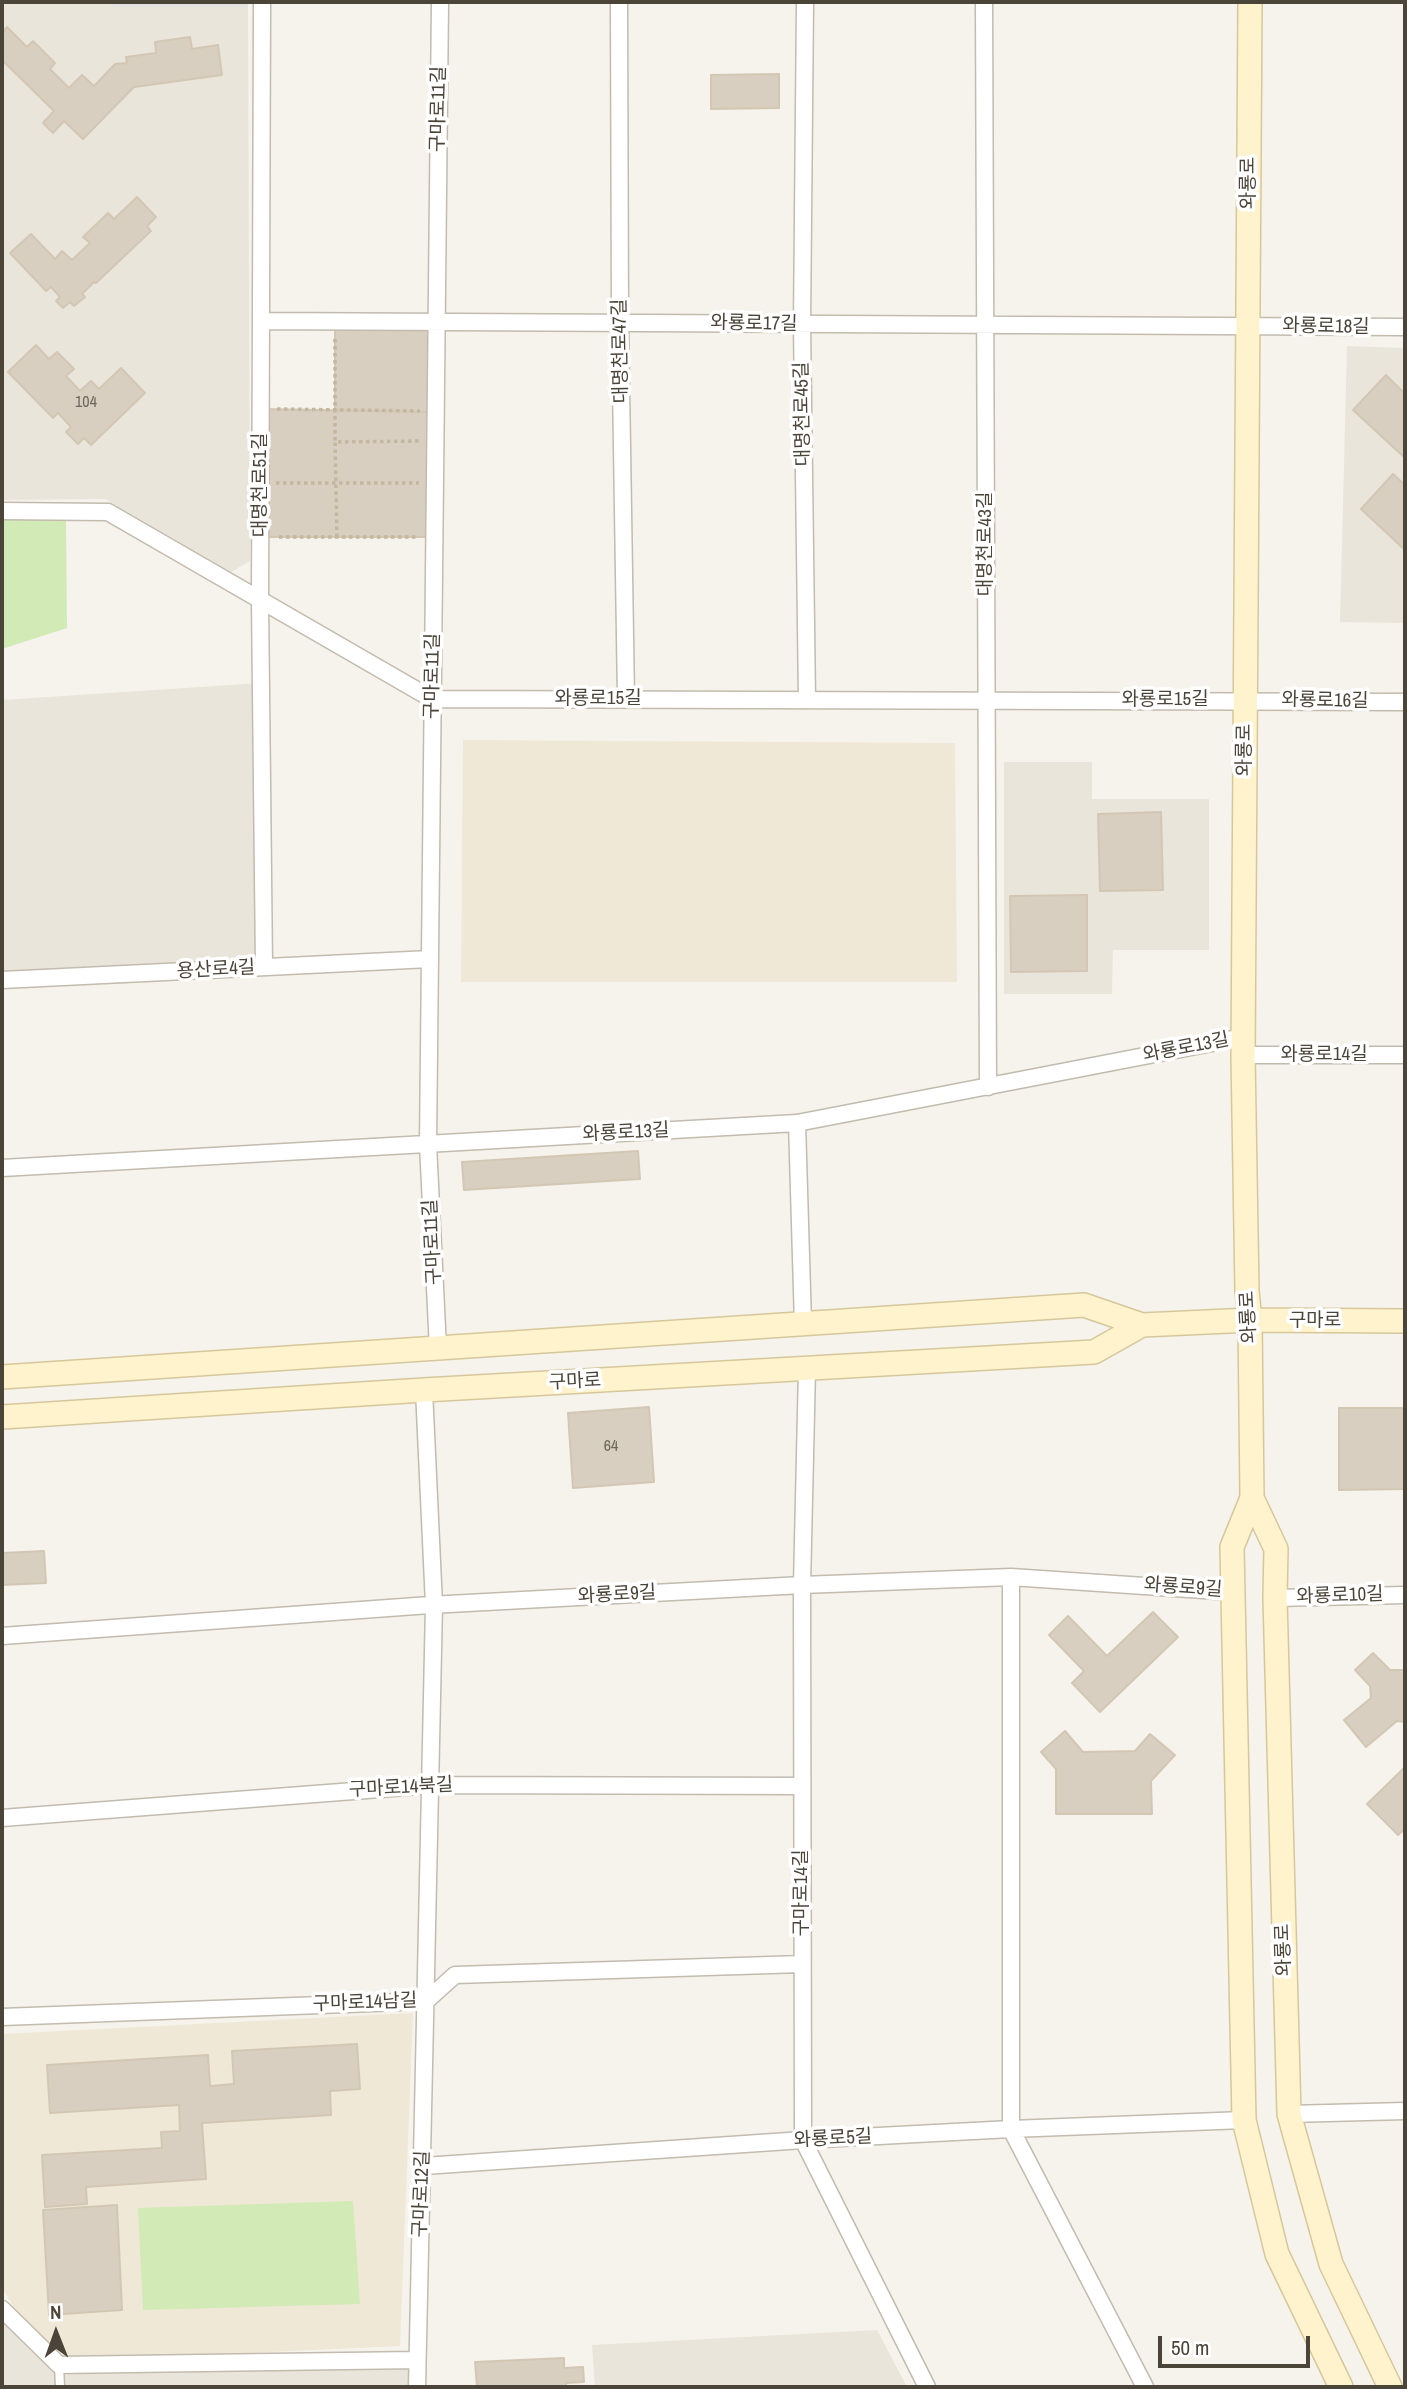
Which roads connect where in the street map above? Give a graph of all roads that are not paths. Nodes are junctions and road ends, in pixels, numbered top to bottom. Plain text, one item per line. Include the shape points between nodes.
1 (262, 2) edge
2 (440, 2) edge
3 (619, 2) edge
4 (805, 2) edge
5 (984, 2) edge
6 (1250, 2) edge
7 (261, 321) junction
8 (436, 322) junction
9 (620, 322) junction
10 (987, 324) junction
11 (802, 325) junction
12 (1248, 326) junction
13 (1405, 327) edge
14 (2, 511) edge
15 (260, 601) junction
16 (432, 699) junction
17 (626, 699) junction
18 (807, 700) junction
19 (986, 700) junction
20 (1245, 700) junction
21 (1405, 702) edge
22 (430, 959) junction
23 (264, 967) junction
24 (2, 980) edge
25 (1243, 1046) junction
26 (1405, 1055) edge
27 (988, 1087) junction
28 (797, 1123) junction
29 (428, 1144) junction
30 (2, 1168) edge
31 (1250, 1320) junction
32 (1405, 1321) edge
33 (803, 1324) junction
34 (1142, 1325) junction
35 (438, 1349) junction
36 (807, 1369) junction
37 (2, 1377) edge
38 (424, 1390) junction
39 (2, 1417) edge
40 (1252, 1498) junction
41 (1011, 1577) junction
42 (802, 1585) junction
43 (1233, 1592) junction
44 (1405, 1595) edge
45 (1275, 1598) junction
46 (434, 1605) junction
47 (2, 1636) edge
48 (432, 1785) junction
49 (802, 1786) junction
50 (2, 1818) edge
51 (802, 1964) junction
52 (426, 2001) junction
53 (2, 2017) edge
54 (1405, 2110) edge
55 (1289, 2114) junction
56 (1244, 2120) junction
57 (1011, 2129) junction
58 (803, 2140) junction
59 (424, 2166) junction
60 (2, 2309) edge
61 (416, 2360) junction
62 (59, 2365) junction
63 (60, 2387) edge
64 (417, 2387) edge
65 (927, 2387) edge
66 (1145, 2387) edge
67 (1341, 2387) edge
68 (1390, 2387) edge

1 - 7 street, 대명천로51길
2 - 8 street, 구마로11길
3 - 9 street, 대명천로47길
4 - 11 street, 대명천로45길
5 - 10 street, 대명천로43길
6 - 12 main road, 와룡로
7 - 8 street, 와룡로17길
7 - 15 street, 대명천로51길
8 - 9 street, 와룡로17길
8 - 16 street, 구마로11길
9 - 11 street, 와룡로17길
9 - 17 street, 대명천로47길
10 - 11 street, 와룡로17길
10 - 12 street, 와룡로17길
10 - 19 street, 대명천로43길
11 - 18 street, 대명천로45길
12 - 13 street, 와룡로18길
12 - 20 main road, 와룡로
14 - 15 street, 와룡로15길 via 108,512
15 - 16 street, 와룡로15길
15 - 23 street, 대명천로51길
16 - 17 street, 와룡로15길
16 - 22 street, 구마로11길
17 - 18 street, 와룡로15길
18 - 19 street, 와룡로15길
19 - 20 street, 와룡로15길
19 - 27 street, 대명천로43길
20 - 21 street, 와룡로16길
20 - 25 main road, 와룡로
22 - 23 street, 용산로4길
22 - 29 street, 구마로11길
23 - 24 street, 용산로4길
25 - 26 street, 와룡로14길
25 - 27 street, 와룡로13길
25 - 31 main road, 와룡로
27 - 28 street, 와룡로13길
28 - 29 street, 와룡로13길
28 - 33 street
29 - 30 street, 와룡로13길
29 - 35 street, 구마로11길
31 - 32 main road, 구마로
31 - 34 main road, 구마로
31 - 40 main road, 와룡로
33 - 34 main road, 구마로 via 1084,1305
33 - 35 main road, 구마로
34 - 36 main road, 구마로 via 1094,1352
35 - 37 main road, 구마로
36 - 38 main road, 구마로
36 - 42 street, 구마로14길
38 - 39 main road, 구마로
38 - 46 street, 구마로12길
40 - 43 main road, 와룡로 via 1232,1547
40 - 45 main road, 와룡로 via 1276,1549
41 - 42 street, 와룡로9길
41 - 43 street, 와룡로9길
41 - 57 street
42 - 46 street, 와룡로9길
42 - 49 street, 구마로14길
43 - 56 main road, 와룡로
44 - 45 street, 와룡로10길
45 - 55 main road, 와룡로
46 - 47 street, 와룡로9길
46 - 48 street, 구마로12길
48 - 49 street, 구마로14북길
48 - 50 street, 구마로14북길
48 - 52 street, 구마로12길
49 - 51 street, 구마로14길
51 - 52 street, 구마로14남길 via 456,1975
51 - 58 street, 구마로14길
52 - 53 street, 구마로14남길
52 - 59 street, 구마로12길
54 - 55 street
55 - 68 main road, 와룡로 via 1331,2264
56 - 57 street, 와룡로5길
56 - 67 main road, 와룡로 via 1277,2254
57 - 58 street, 와룡로5길
57 - 66 street
58 - 59 street, 와룡로5길
58 - 65 street, 구마로14길
59 - 61 street, 구마로12길
60 - 62 street
61 - 62 street
61 - 64 street, 구마로12길
62 - 63 lane

